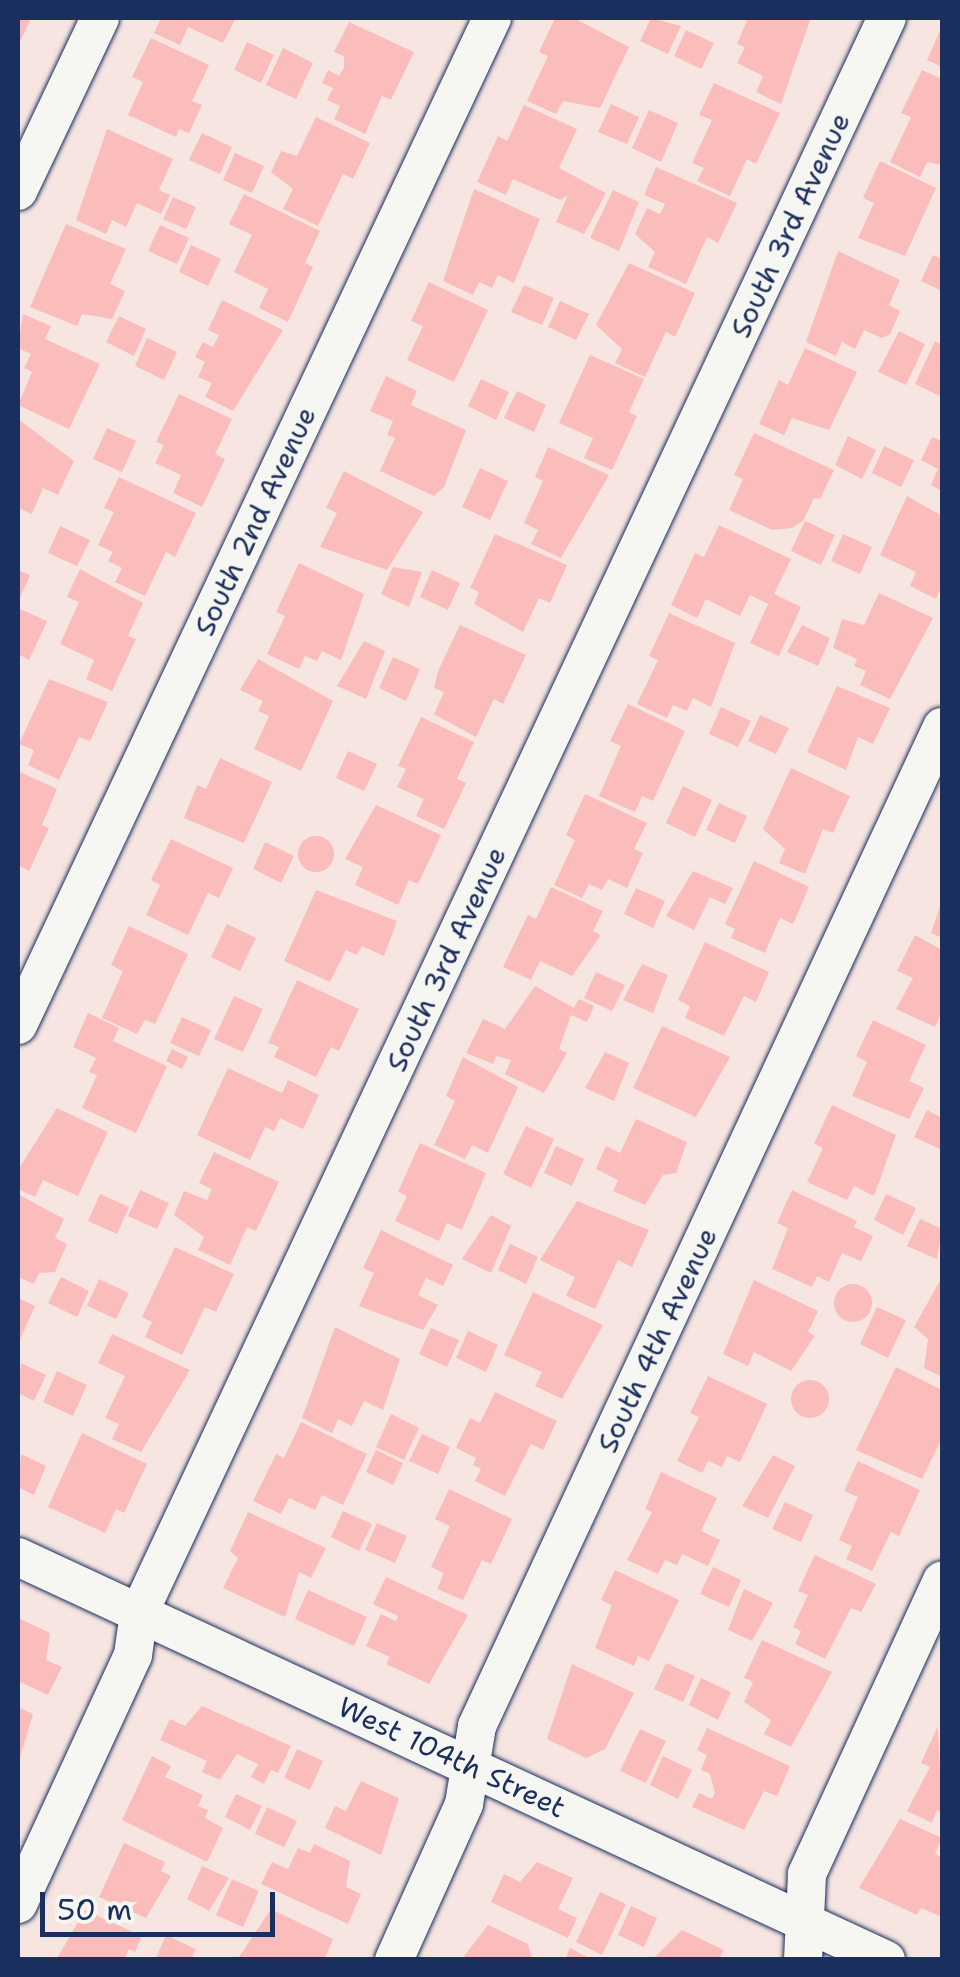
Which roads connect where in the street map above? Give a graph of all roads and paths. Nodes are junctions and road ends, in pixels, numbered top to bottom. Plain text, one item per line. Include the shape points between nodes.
1 (100, 18) edge
2 (492, 18) edge
3 (887, 18) edge
4 (18, 191) edge
5 (942, 727) edge
6 (18, 1025) edge
7 (18, 1557) edge
8 (942, 1581) edge
9 (139, 1613) junction
10 (470, 1766) junction
11 (18, 1904) edge
12 (805, 1941) edge
13 (394, 1960) edge
14 (886, 1960) edge

1 - 4 street
2 - 6 street, South 2nd Avenue
3 - 9 street, South 3rd Avenue
5 - 10 street, South 4th Avenue via 477,1726
7 - 9 street, West 104th Street
8 - 12 street via 807,1874
9 - 10 street, West 104th Street
9 - 11 street, South 3rd Avenue via 134,1655
10 - 12 street, West 104th Street
10 - 13 street, South 4th Avenue via 464,1804
12 - 14 street, West 104th Street

